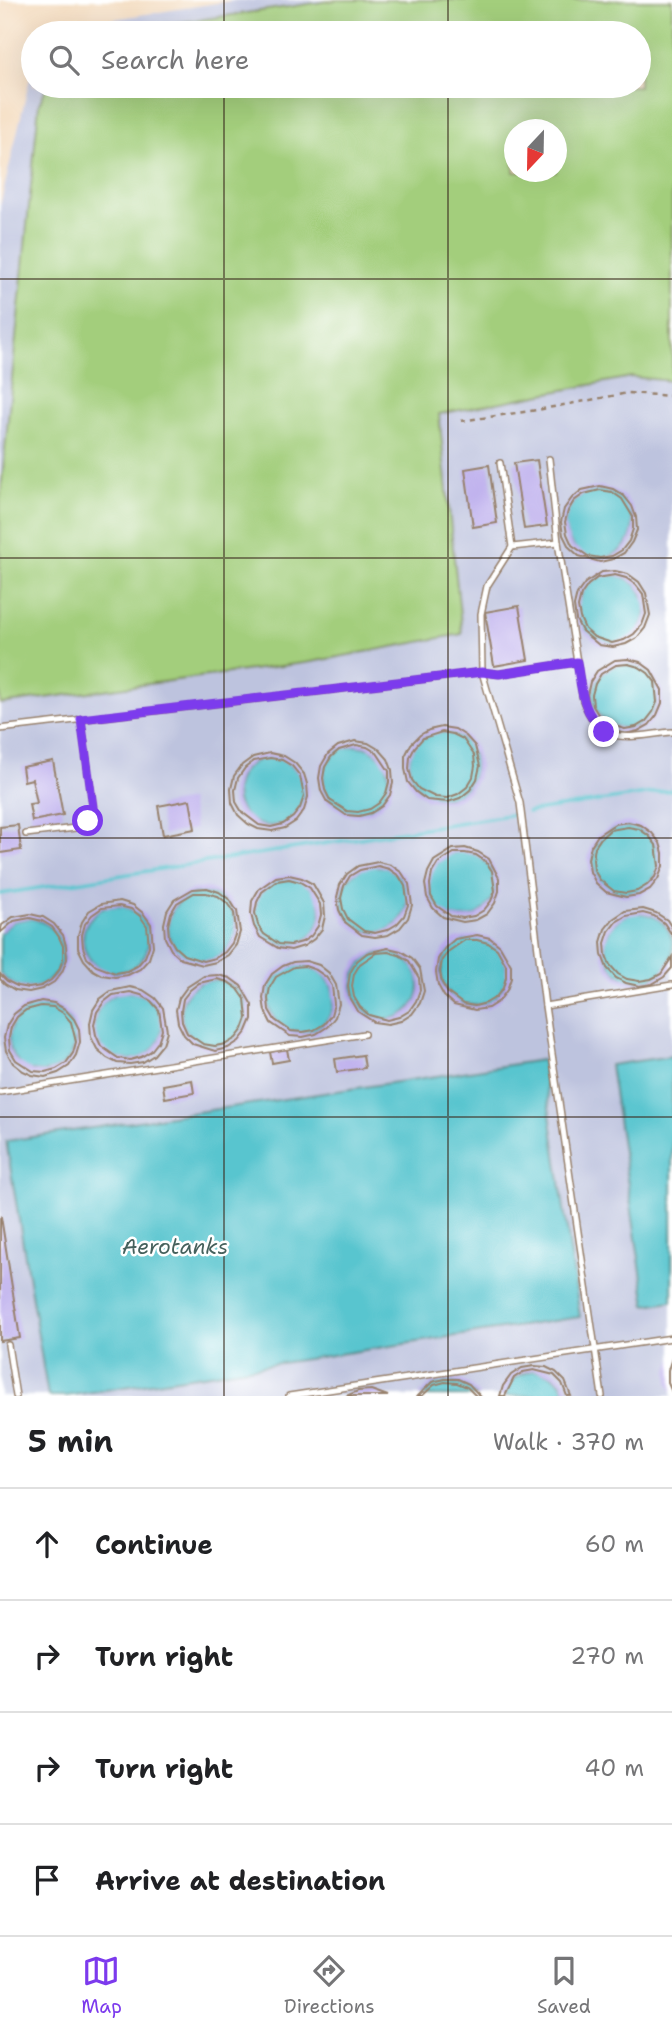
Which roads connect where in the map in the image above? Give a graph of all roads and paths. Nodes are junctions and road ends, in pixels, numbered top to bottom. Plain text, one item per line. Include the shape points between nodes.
1 (672, 396) edge
2 (461, 421) dead end
3 (549, 458) dead end
4 (500, 463) dead end
5 (558, 542) junction
6 (512, 547) junction
7 (577, 662) junction
8 (482, 672) junction
9 (81, 719) junction
10 (0, 729) edge
11 (672, 732) edge
12 (26, 834) dead end
13 (672, 985) edge
14 (545, 1006) junction
15 (364, 1034) dead end
16 (0, 1092) edge
17 (672, 1338) edge
18 (8, 1345) dead end
19 (596, 1349) junction
20 (16, 1396) edge
21 (289, 1396) edge
22 (602, 1396) edge

1 - 2 path via 628,393
3 - 5 lane
4 - 6 lane
5 - 6 lane
5 - 7 lane
6 - 8 lane via 487,586 481,614
7 - 8 lane via 499,674
7 - 11 lane via 590,718 604,732 620,737
8 - 9 lane
8 - 14 lane via 520,803
9 - 10 lane
9 - 12 lane via 93,807 88,821 75,828
13 - 14 lane
14 - 19 lane
15 - 16 lane
17 - 19 lane
18 - 20 lane
19 - 21 lane
19 - 22 lane

